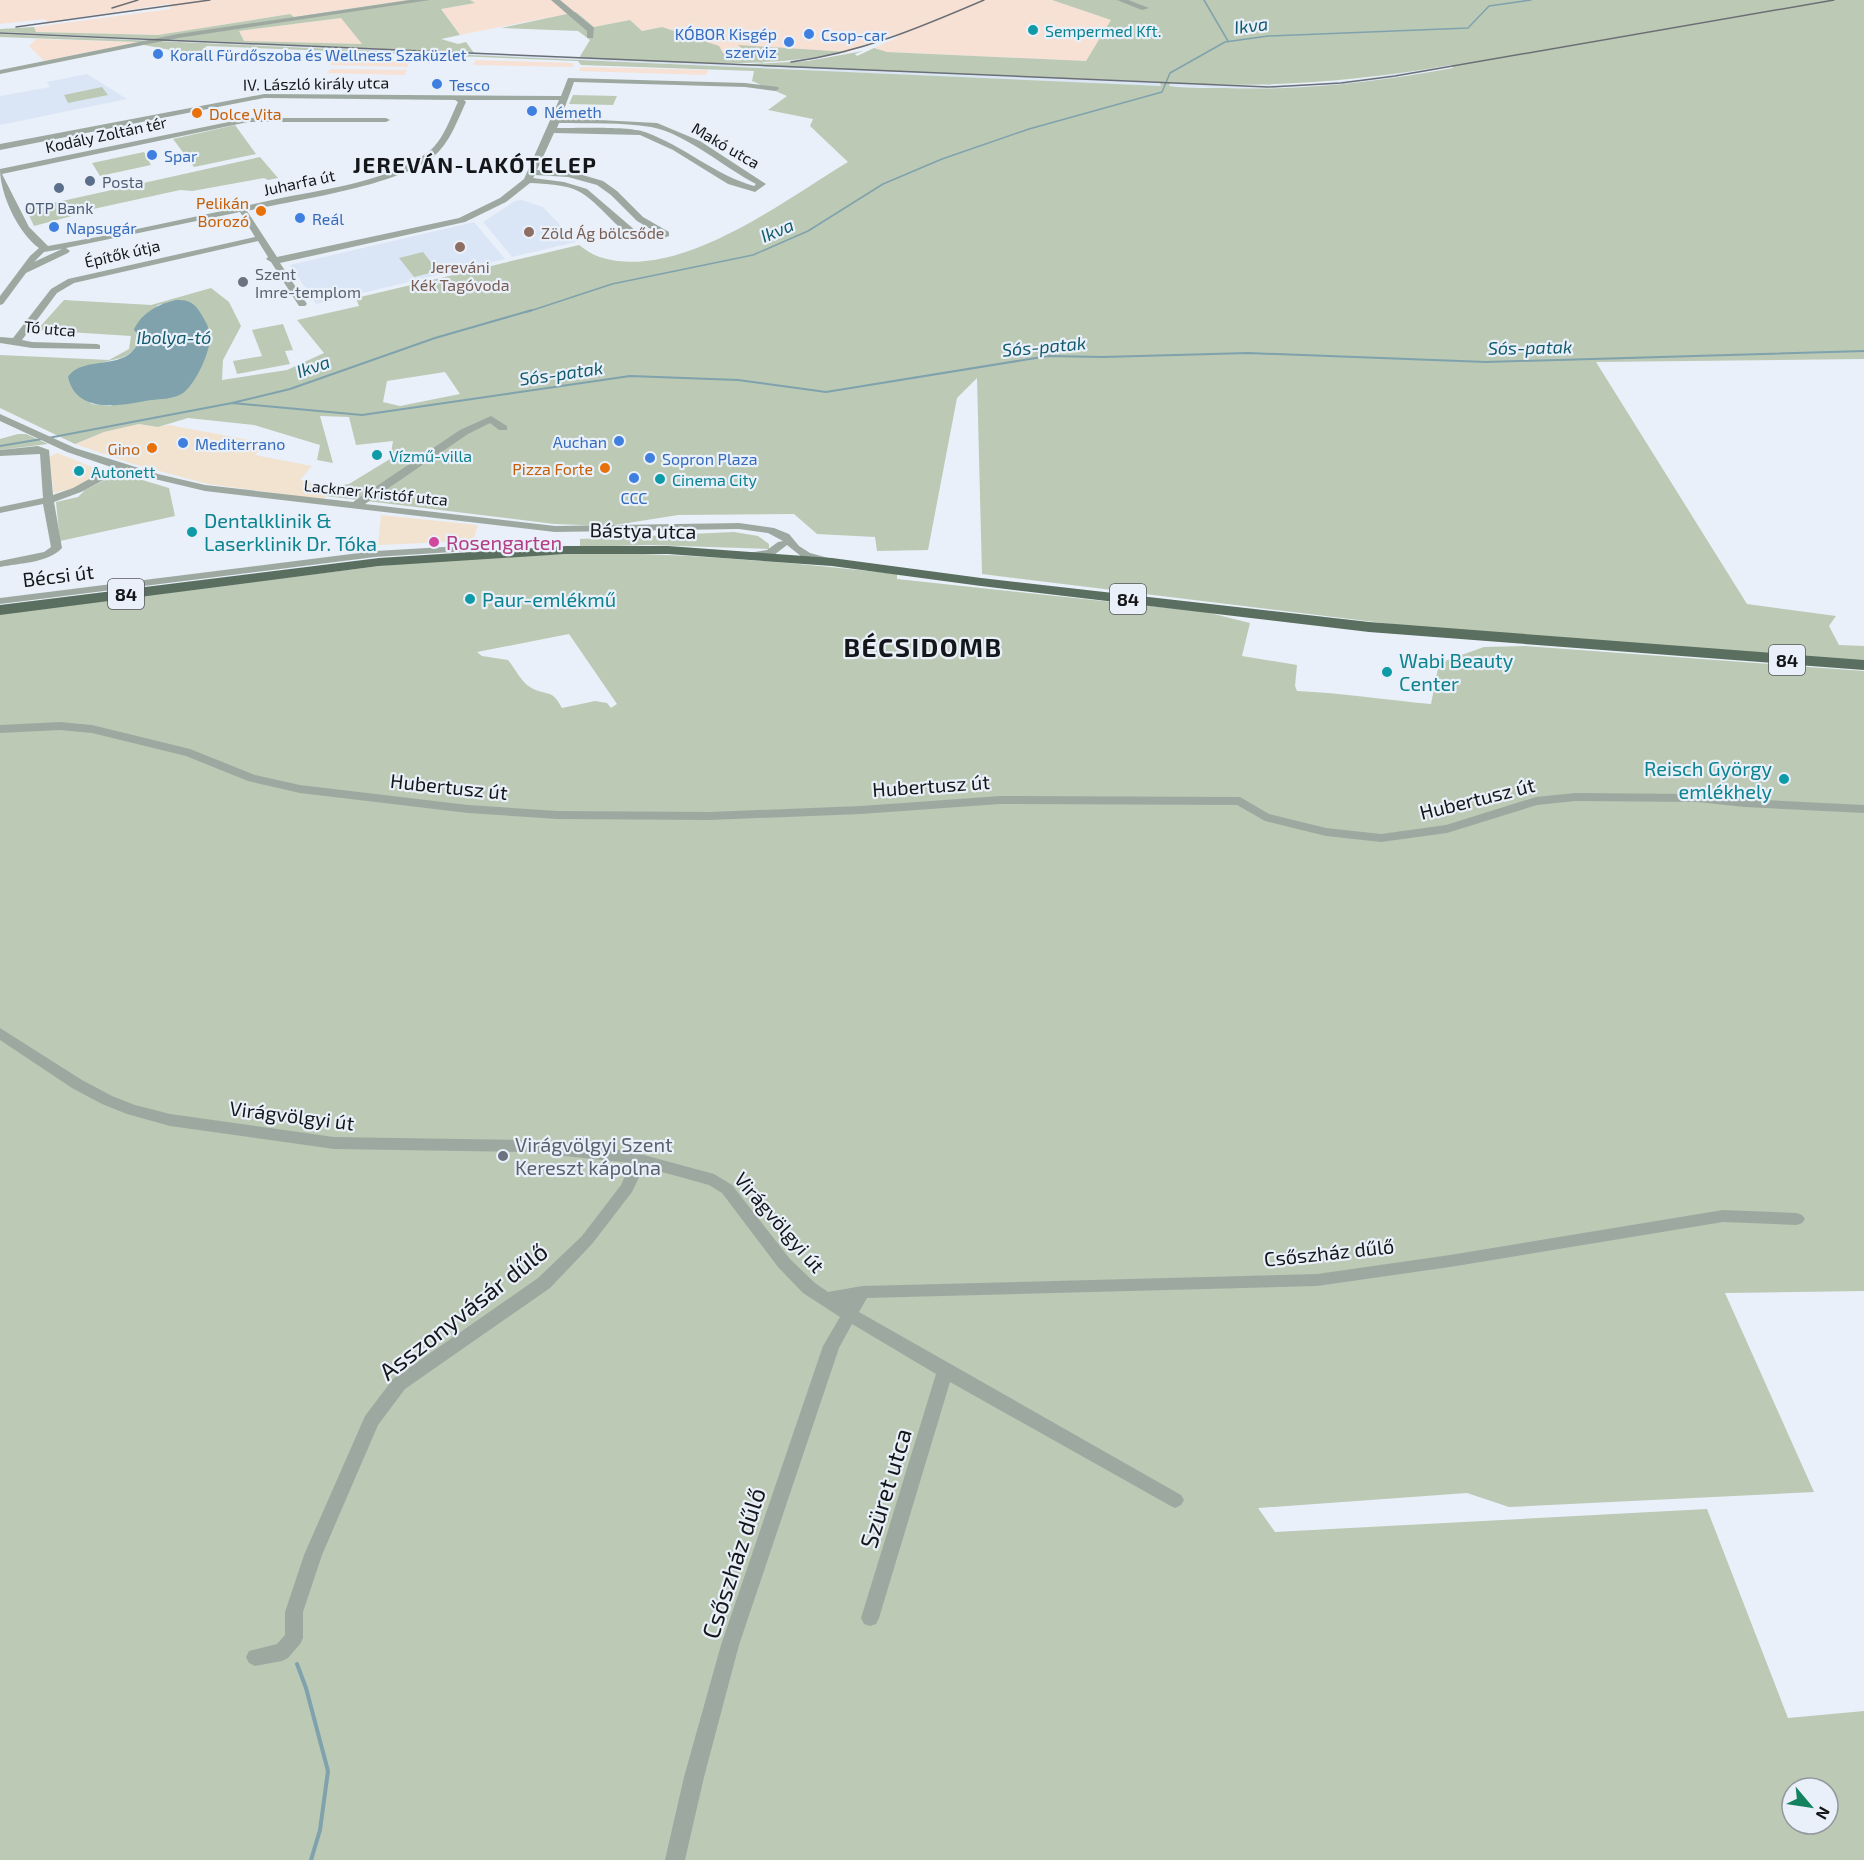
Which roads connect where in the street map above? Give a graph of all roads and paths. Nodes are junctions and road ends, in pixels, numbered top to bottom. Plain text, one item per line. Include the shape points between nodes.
1 (426, 0) edge
2 (555, 0) edge
3 (1121, 0) edge
4 (1145, 8) dead end
5 (590, 36) dead end
6 (0, 72) edge
7 (775, 89) dead end
8 (564, 98) junction
9 (459, 99) junction
10 (203, 106) junction
11 (386, 120) dead end
12 (556, 120) junction
13 (218, 126) junction
14 (552, 130) junction
15 (0, 147) edge
16 (0, 174) edge
17 (531, 176) junction
18 (242, 209) junction
19 (27, 232) junction
20 (261, 237) junction
21 (53, 251) junction
22 (34, 254) junction
23 (271, 259) junction
24 (45, 260) junction
25 (20, 277) junction
26 (0, 302) edge
27 (302, 304) dead end
28 (0, 340) edge
29 (16, 341) junction
30 (96, 347) dead end
31 (0, 417) edge
32 (504, 428) dead end
33 (0, 453) edge
34 (120, 467) junction
35 (379, 490) junction
36 (48, 500) junction
37 (356, 505) junction
38 (0, 510) edge
39 (401, 510) junction
40 (479, 548) dead end
41 (784, 548) junction
42 (0, 564) edge
43 (0, 601) edge
44 (0, 610) edge
45 (1864, 665) edge
46 (0, 729) edge
47 (1864, 809) edge
48 (0, 1033) edge
49 (640, 1160) junction
50 (1797, 1219) dead end
51 (862, 1292) junction
52 (826, 1299) junction
53 (850, 1316) junction
54 (945, 1371) junction
55 (1175, 1500) dead end
56 (870, 1618) dead end
57 (255, 1657) dead end
58 (675, 1860) edge

1 - 6 street via 155,40
2 - 5 street via 591,30
3 - 4 street
7 - 8 street via 571,81
8 - 9 street, IV. László király utca
8 - 12 street
9 - 10 street, IV. László király utca via 283,96
9 - 18 street, Juharfa út via 462,102 442,143 415,165 380,178
10 - 13 street
10 - 15 street, IV. László király utca
11 - 13 street, Kodály Zoltán tér via 261,119
12 - 14 street
12 - 14 street, Makó utca via 654,125 697,143 762,184 755,189 730,182 676,148 641,133
13 - 16 street, Kodály Zoltán tér
14 - 17 street
16 - 19 street
17 - 17 street via 587,193 633,232 652,238 666,234 640,219 600,183 569,174
17 - 23 street via 503,200 462,220
18 - 20 street
18 - 21 street, Juharfa út
19 - 21 street via 38,244
19 - 22 street
20 - 23 street
20 - 29 street, Építők útja via 71,281 54,291
21 - 22 street
21 - 24 street
22 - 24 street
22 - 25 street
23 - 27 street
24 - 25 street
25 - 26 street
28 - 29 street, Tó utca
29 - 30 street, Tó utca
31 - 34 street, Lackner Kristóf utca
32 - 35 street via 491,419 464,432
33 - 36 street via 38,449 45,452
34 - 36 street
34 - 37 street, Lackner Kristóf utca via 213,490
35 - 37 street
35 - 39 street via 380,501
36 - 38 street
36 - 42 street via 57,548 46,555
37 - 39 street, Lackner Kristóf utca
39 - 41 street, Lackner Kristóf utca via 570,530 723,526 762,529
40 - 43 street, Bécsi út via 375,554
41 - 44 main road, Bástya utca / 84 via 748,555 611,549 448,556
41 - 45 main road, 84 via 832,562 1369,627
46 - 47 street, Hubertusz út via 92,729 190,753 252,778 300,789 468,809 558,815 709,816 1000,800 1240,801 1265,817 1326,832 1381,838 1447,829 1536,801 1575,798 1697,798
48 - 49 street, Virágvölgyi út via 97,1095 170,1120 334,1143 526,1146
49 - 52 street, Virágvölgyi út via 699,1174 727,1188 784,1263
49 - 57 street, Asszonyvásár dűlő via 627,1188 587,1240 544,1283 399,1384 371,1421 313,1555 294,1612 294,1638 282,1652
50 - 51 street, Csőszház dűlő via 1723,1216 1317,1280
51 - 52 street, Csőszház dűlő
51 - 53 street, Csőszház dűlő
52 - 53 street, Virágvölgyi út
53 - 54 street, Virágvölgyi út
53 - 58 street, Csőszház dűlő via 831,1346 730,1645
54 - 55 street, Virágvölgyi út
54 - 56 street, Szüret utca

